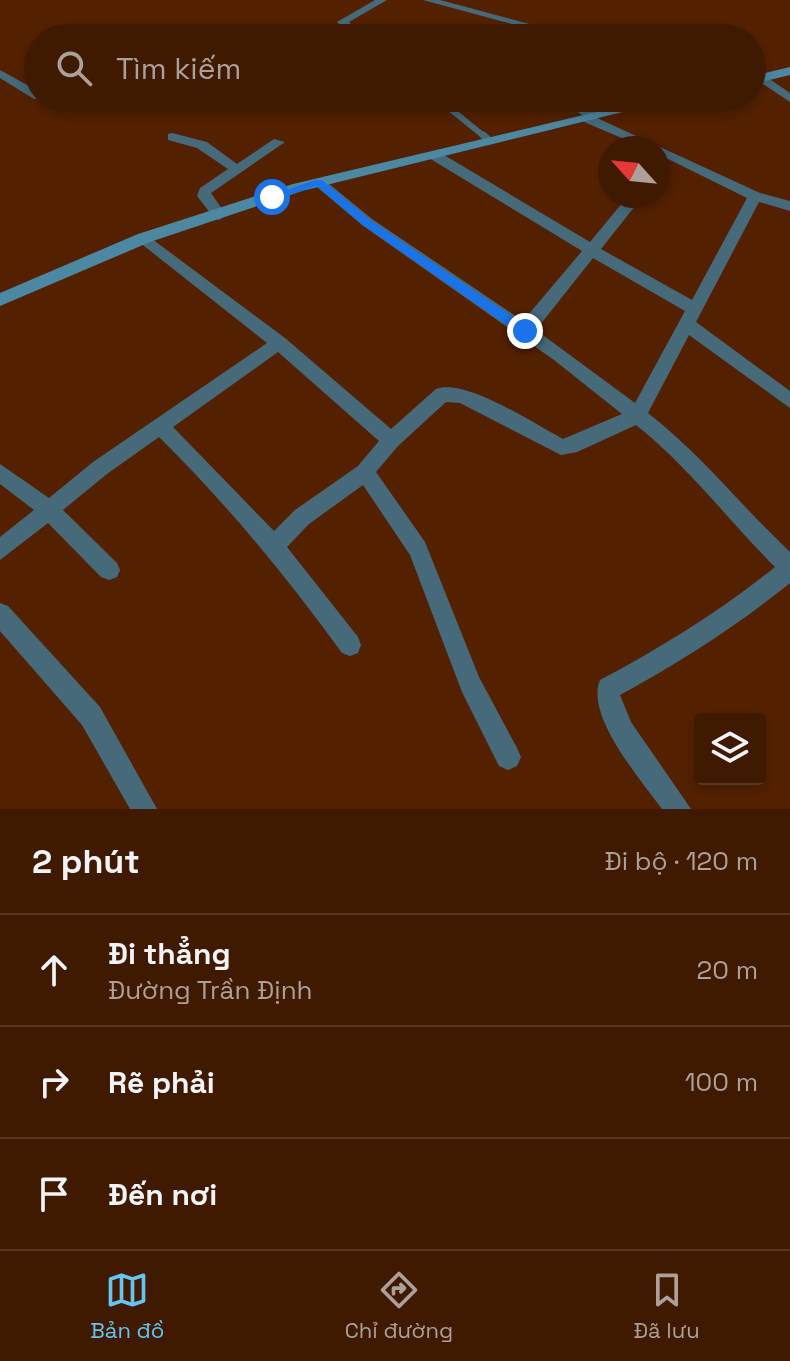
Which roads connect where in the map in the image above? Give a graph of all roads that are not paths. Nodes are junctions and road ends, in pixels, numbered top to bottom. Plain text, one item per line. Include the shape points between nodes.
1 (382, 0) edge
2 (428, 0) edge
3 (344, 24) edge
4 (522, 24) edge
5 (790, 71) edge
6 (0, 73) edge
7 (766, 77) edge
8 (766, 85) edge
9 (24, 88) edge
10 (790, 98) edge
11 (454, 112) edge
12 (582, 112) edge
13 (611, 112) edge
14 (589, 117) junction
15 (630, 136) edge
16 (172, 137) dead end
17 (490, 141) junction
18 (279, 142) dead end
19 (670, 154) edge
20 (434, 155) junction
21 (238, 170) junction
22 (318, 182) junction
23 (755, 196) junction
24 (790, 206) edge
25 (627, 208) edge
26 (219, 215) junction
27 (144, 238) junction
28 (595, 251) junction
29 (0, 300) edge
30 (692, 317) junction
31 (525, 331) junction
32 (279, 343) junction
33 (790, 401) edge
34 (638, 415) junction
35 (161, 427) junction
36 (391, 440) junction
37 (365, 472) junction
38 (0, 473) edge
39 (47, 508) junction
40 (274, 545) junction
41 (0, 550) edge
42 (790, 568) edge
43 (109, 570) dead end
44 (0, 614) edge
45 (350, 645) dead end
46 (508, 757) dead end
47 (144, 809) edge
48 (678, 809) edge

1 - 3 street
2 - 4 street
5 - 7 main road
6 - 9 street
8 - 10 street
11 - 17 lane
12 - 14 street
13 - 14 main road
14 - 15 street
14 - 17 main road
16 - 21 street via 202,145
17 - 20 main road
18 - 21 street
19 - 23 street
20 - 22 main road
20 - 28 street
21 - 26 street via 204,193
22 - 26 main road
22 - 31 street
23 - 24 street
23 - 30 street
25 - 28 street
26 - 27 main road
27 - 29 main road
27 - 32 street
28 - 30 street
28 - 31 street
30 - 33 street
30 - 34 street
31 - 34 street
32 - 35 street
32 - 36 street
34 - 36 street via 561,447 463,396 447,393
34 - 42 street via 702,471
35 - 39 street
35 - 40 street via 226,488
36 - 37 street
37 - 40 street via 302,517
37 - 46 street via 418,549 470,684
38 - 39 street
39 - 41 street
39 - 43 street
40 - 45 street
42 - 48 street via 739,610 608,688 605,695 612,714
44 - 47 street via 91,716

